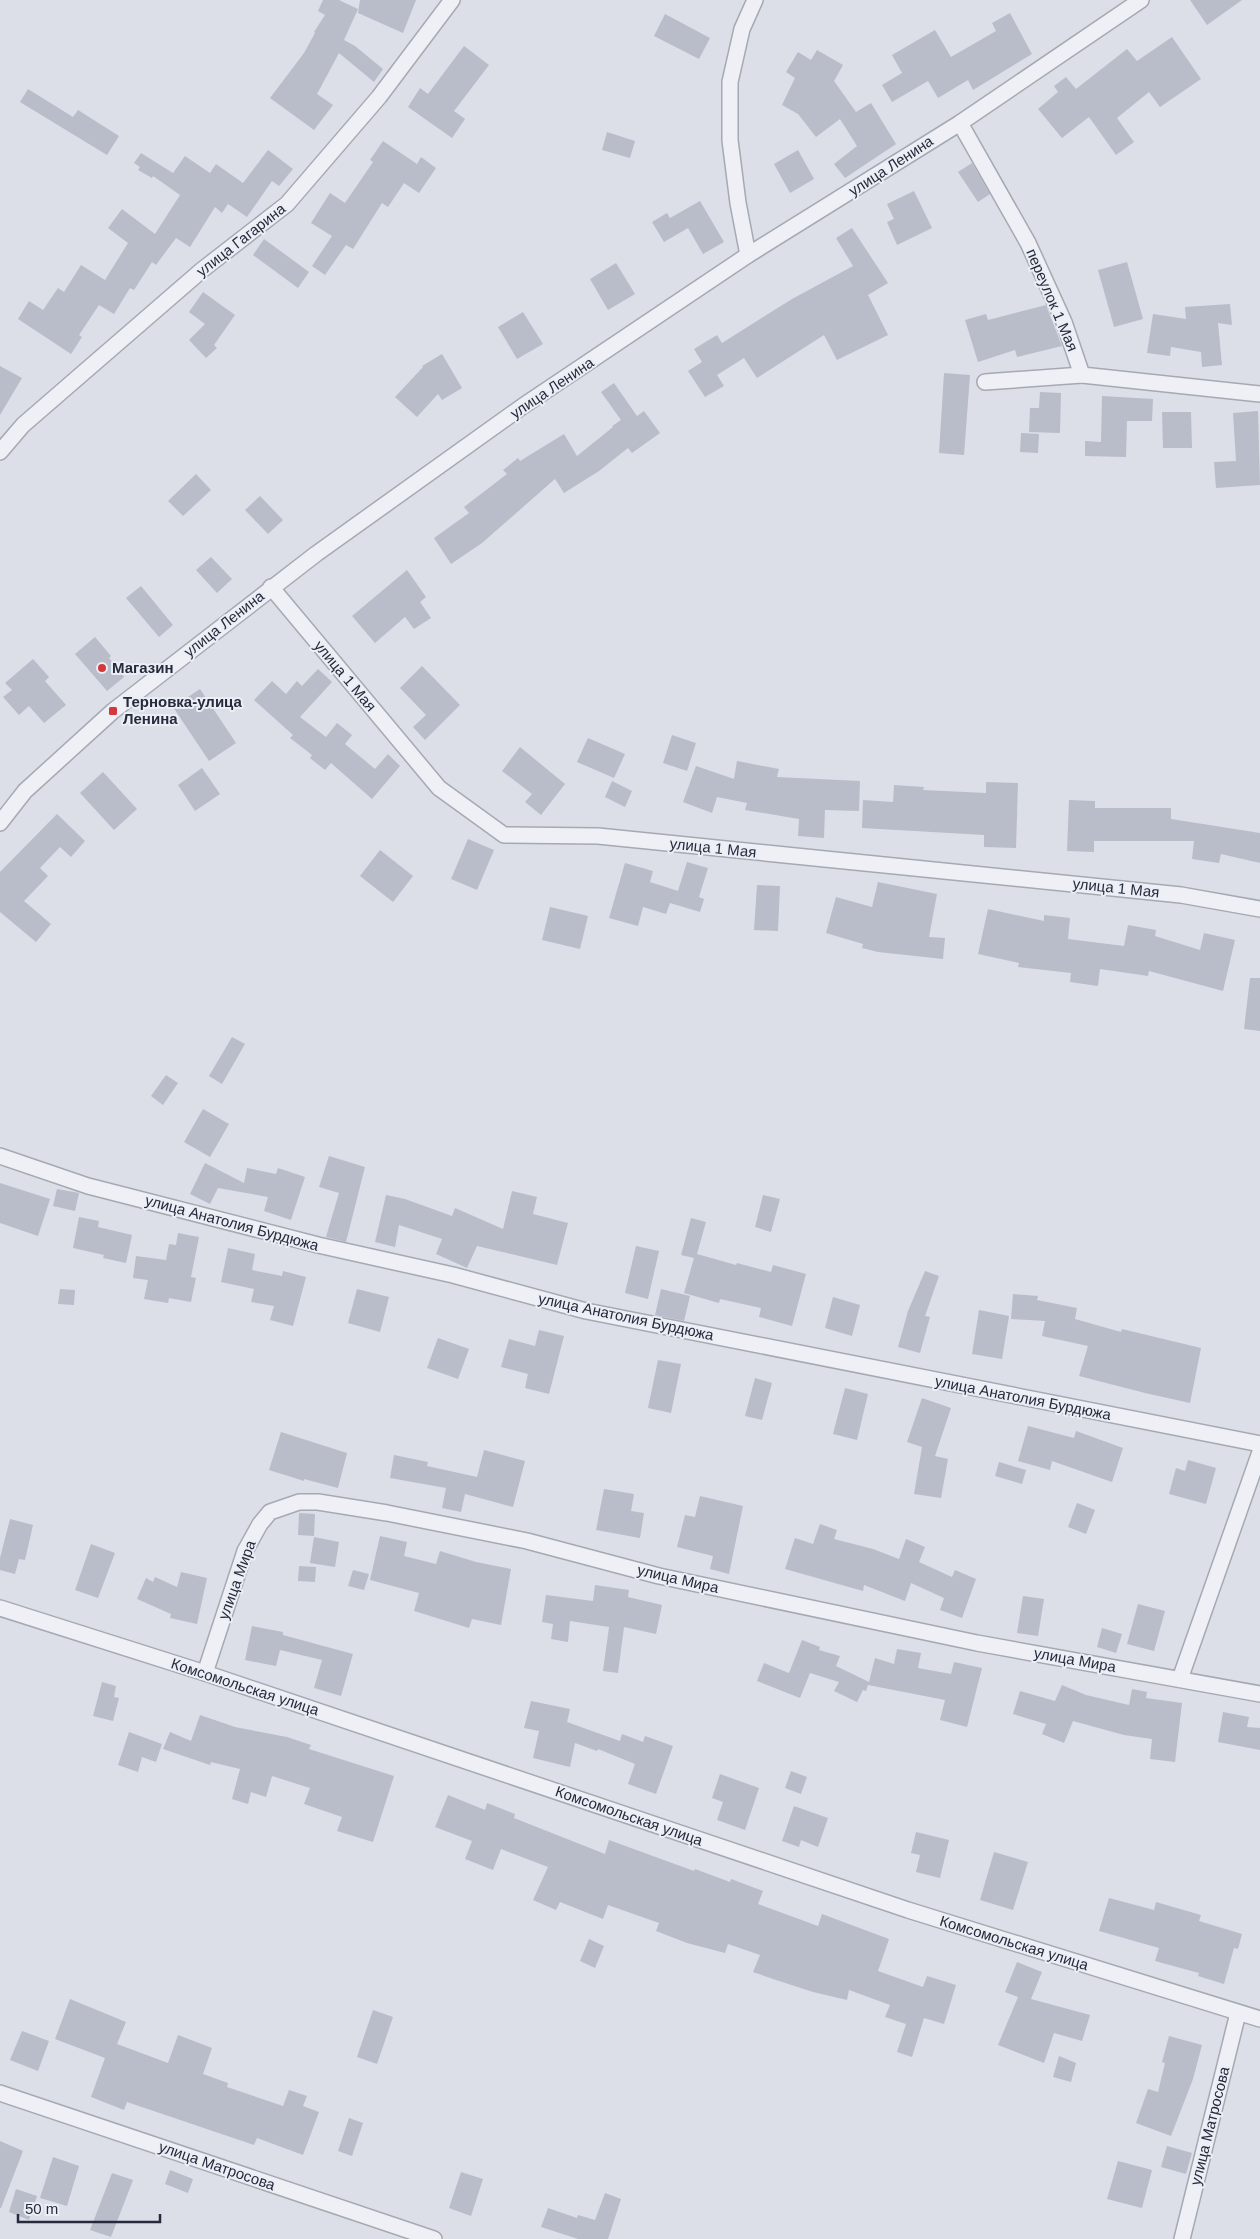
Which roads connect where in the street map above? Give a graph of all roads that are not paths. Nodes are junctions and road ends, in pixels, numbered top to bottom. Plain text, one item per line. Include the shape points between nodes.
1 (452, 0) edge
2 (754, 0) edge
3 (1141, 0) edge
4 (960, 123) junction
5 (748, 256) junction
6 (1082, 375) junction
7 (985, 382) dead end
8 (1260, 394) edge
9 (0, 452) edge
10 (271, 587) junction
11 (0, 823) edge
12 (1260, 909) edge
13 (0, 1156) edge
14 (1260, 1444) edge
15 (1260, 1452) edge
16 (0, 1608) edge
17 (205, 1672) junction
18 (1180, 1679) junction
19 (1260, 1694) edge
20 (1238, 2013) junction
21 (1260, 2019) edge
22 (0, 2093) edge
23 (434, 2239) edge
24 (1182, 2239) edge

1 - 9 street, улица Гагарина via 379,97 287,204 202,270 23,425
2 - 5 street via 742,29 730,82 730,140
3 - 4 street, улица Ленина
4 - 5 street, улица Ленина
4 - 6 street, переулок 1 Мая via 1028,243 1064,322
5 - 10 street, улица Ленина via 523,406
6 - 7 street
6 - 8 street
10 - 11 street, улица Ленина via 112,711 25,791
10 - 12 street, улица 1 Мая via 439,788 504,834 598,836 1181,895
13 - 14 street, улица Анатолия Бурдюжа via 88,1186 586,1311
15 - 18 street
16 - 17 street, Комсомольская улица
17 - 18 street, улица Мира via 245,1551 260,1524 270,1512 299,1502 318,1502 528,1541 659,1576 938,1634
17 - 20 street, Комсомольская улица via 908,1910
18 - 19 street, улица Мира
20 - 21 street, Комсомольская улица
20 - 24 street, улица Матросова
22 - 23 street, улица Матросова

